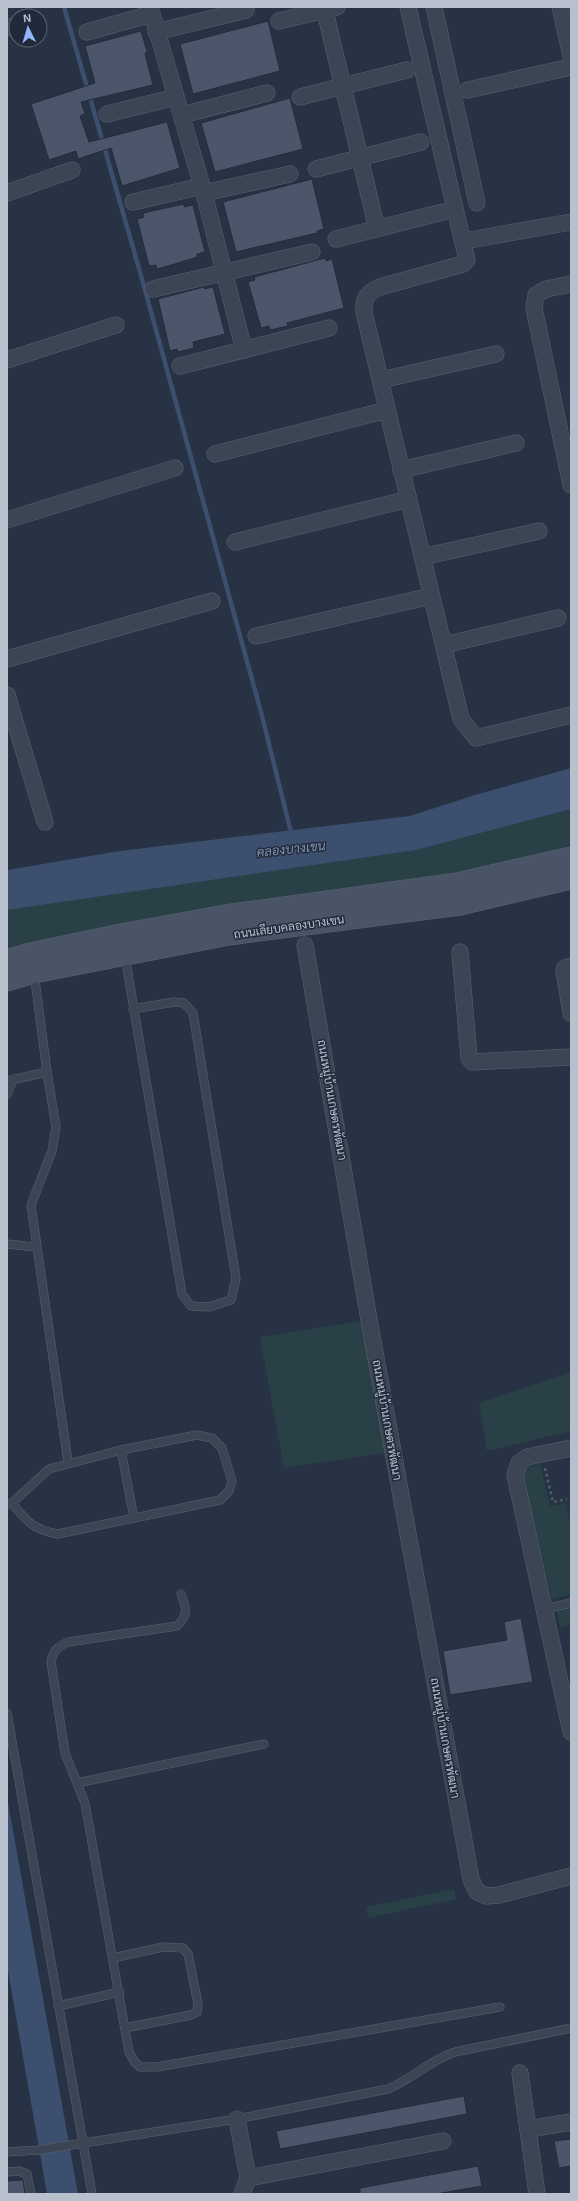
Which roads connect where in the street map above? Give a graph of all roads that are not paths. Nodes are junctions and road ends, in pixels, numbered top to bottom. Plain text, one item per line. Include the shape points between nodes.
1 (408, 7) edge
2 (434, 7) edge
3 (560, 7) edge
4 (328, 8) edge
5 (246, 10) dead end
6 (151, 11) edge
7 (279, 21) dead end
8 (87, 32) dead end
9 (156, 32) junction
10 (571, 56) edge
11 (571, 67) edge
12 (407, 70) dead end
13 (343, 86) junction
14 (468, 90) dead end
15 (267, 93) dead end
16 (176, 97) junction
17 (300, 97) dead end
18 (107, 114) dead end
19 (182, 114) junction
20 (421, 142) dead end
21 (360, 158) junction
22 (316, 169) dead end
23 (72, 170) dead end
24 (290, 174) dead end
25 (203, 190) junction
26 (7, 193) edge
27 (133, 202) dead end
28 (476, 203) dead end
29 (442, 212) dead end
30 (571, 222) edge
31 (377, 229) junction
32 (336, 239) dead end
33 (464, 241) junction
34 (312, 252) dead end
35 (224, 271) junction
36 (571, 284) edge
37 (153, 288) dead end
38 (116, 324) dead end
39 (329, 328) dead end
40 (244, 350) junction
41 (496, 354) dead end
42 (7, 360) edge
43 (180, 366) dead end
44 (380, 380) junction
45 (387, 410) junction
46 (516, 444) dead end
47 (215, 454) dead end
48 (175, 468) dead end
49 (401, 470) junction
50 (571, 485) edge
51 (409, 499) junction
52 (7, 520) edge
53 (540, 531) dead end
54 (235, 542) dead end
55 (422, 557) junction
56 (431, 596) junction
57 (212, 601) dead end
58 (558, 618) dead end
59 (256, 636) dead end
60 (444, 645) junction
61 (7, 659) edge
62 (7, 695) edge
63 (571, 715) edge
64 (45, 822) dead end
65 (571, 858) edge
66 (571, 878) edge
67 (306, 945) dead end
68 (460, 952) dead end
69 (125, 954) junction
70 (7, 960) edge
71 (571, 966) edge
72 (34, 972) junction
73 (7, 980) edge
74 (133, 1009) junction
75 (571, 1013) edge
76 (571, 1057) edge
77 (47, 1072) junction
78 (10, 1080) edge
79 (7, 1095) edge
80 (7, 1244) edge
81 (36, 1247) junction
82 (571, 1448) edge
83 (121, 1450) junction
84 (68, 1462) junction
85 (10, 1503) edge
86 (134, 1518) junction
87 (181, 1594) dead end
88 (571, 1603) edge
89 (544, 1609) junction
90 (7, 1713) edge
91 (571, 1732) edge
92 (264, 1744) dead end
93 (10, 1750) edge
94 (77, 1783) junction
95 (571, 1876) edge
96 (113, 1958) junction
97 (120, 1992) junction
98 (58, 2006) junction
99 (500, 2007) dead end
100 (125, 2028) junction
101 (571, 2028) edge
102 (520, 2073) dead end
103 (237, 2119) junction
104 (571, 2122) edge
105 (528, 2129) junction
106 (443, 2141) dead end
107 (83, 2143) junction
108 (7, 2152) edge
109 (7, 2172) edge
110 (248, 2178) junction
111 (31, 2194) edge
112 (92, 2194) edge
113 (242, 2194) edge
114 (537, 2194) edge

1 - 33 street
2 - 28 street
3 - 10 street
4 - 7 street
4 - 13 street
5 - 9 street
6 - 8 street
6 - 9 street
9 - 16 street
11 - 14 street
12 - 13 street
13 - 17 street
13 - 21 street
15 - 19 street
16 - 18 street
16 - 19 street
19 - 25 street
20 - 21 street
21 - 22 street
21 - 31 street
23 - 26 street
24 - 25 street
25 - 27 street
25 - 35 street
29 - 31 street
30 - 33 street
31 - 32 street
33 - 44 street via 467,260 463,264 369,291 364,302 364,312
34 - 35 street
35 - 37 street
35 - 40 street
36 - 50 street via 546,289 536,294 534,308
38 - 42 street
39 - 40 street
40 - 43 street
41 - 44 street
44 - 45 street
45 - 47 street
45 - 49 street
46 - 49 street
48 - 52 street
49 - 51 street
51 - 54 street
51 - 55 street
53 - 55 street
55 - 56 street
56 - 59 street
56 - 60 street
57 - 61 street
58 - 60 street
60 - 63 street via 461,720 476,738
62 - 64 street
65 - 70 main road, ถนนเลียบคลองบางเขน via 457,884 225,916
66 - 69 main road, ถนนเลียบคลองบางเขน via 460,904 229,934
67 - 95 street, ถนนหมู่บ้านเกษตรพัฒนา via 371,1336 471,1879 478,1892 487,1896
68 - 76 street via 469,1058 472,1062
69 - 72 main road, ถนนเลียบคลองบางเขน
69 - 74 lane
71 - 75 street via 564,971
72 - 73 main road, ถนนเลียบคลองบางเขน
72 - 77 lane
74 - 74 lane via 174,1002 184,1003 193,1013 236,1278 231,1300 209,1307 191,1306 182,1294
77 - 78 lane
77 - 81 lane via 56,1126 52,1151 31,1205
78 - 79 lane
80 - 81 lane
81 - 84 lane
82 - 89 street via 524,1459 519,1463 515,1475
83 - 84 lane
83 - 86 lane
83 - 86 lane via 197,1435 212,1438 222,1448 232,1481 229,1491 220,1500
84 - 85 lane via 49,1469
85 - 86 lane via 41,1531 58,1534
87 - 94 lane via 186,1613 184,1620 177,1626 68,1642 58,1647 53,1654 51,1662 65,1753
88 - 89 lane
89 - 91 street
90 - 93 lane
92 - 94 lane
93 - 98 lane
94 - 96 lane via 84,1802
96 - 97 lane
96 - 100 lane via 163,1947 182,1948 188,1954 198,2004 197,2012 191,2015
97 - 98 lane
97 - 100 lane
98 - 107 lane
99 - 100 lane via 147,2068 140,2067 129,2052
101 - 103 lane via 447,2054 430,2062 399,2084 388,2088
102 - 105 street
103 - 107 lane
103 - 110 street
104 - 105 street
105 - 114 street
106 - 110 street
107 - 108 lane
107 - 112 lane
109 - 111 lane via 19,2171 27,2174
110 - 113 street

